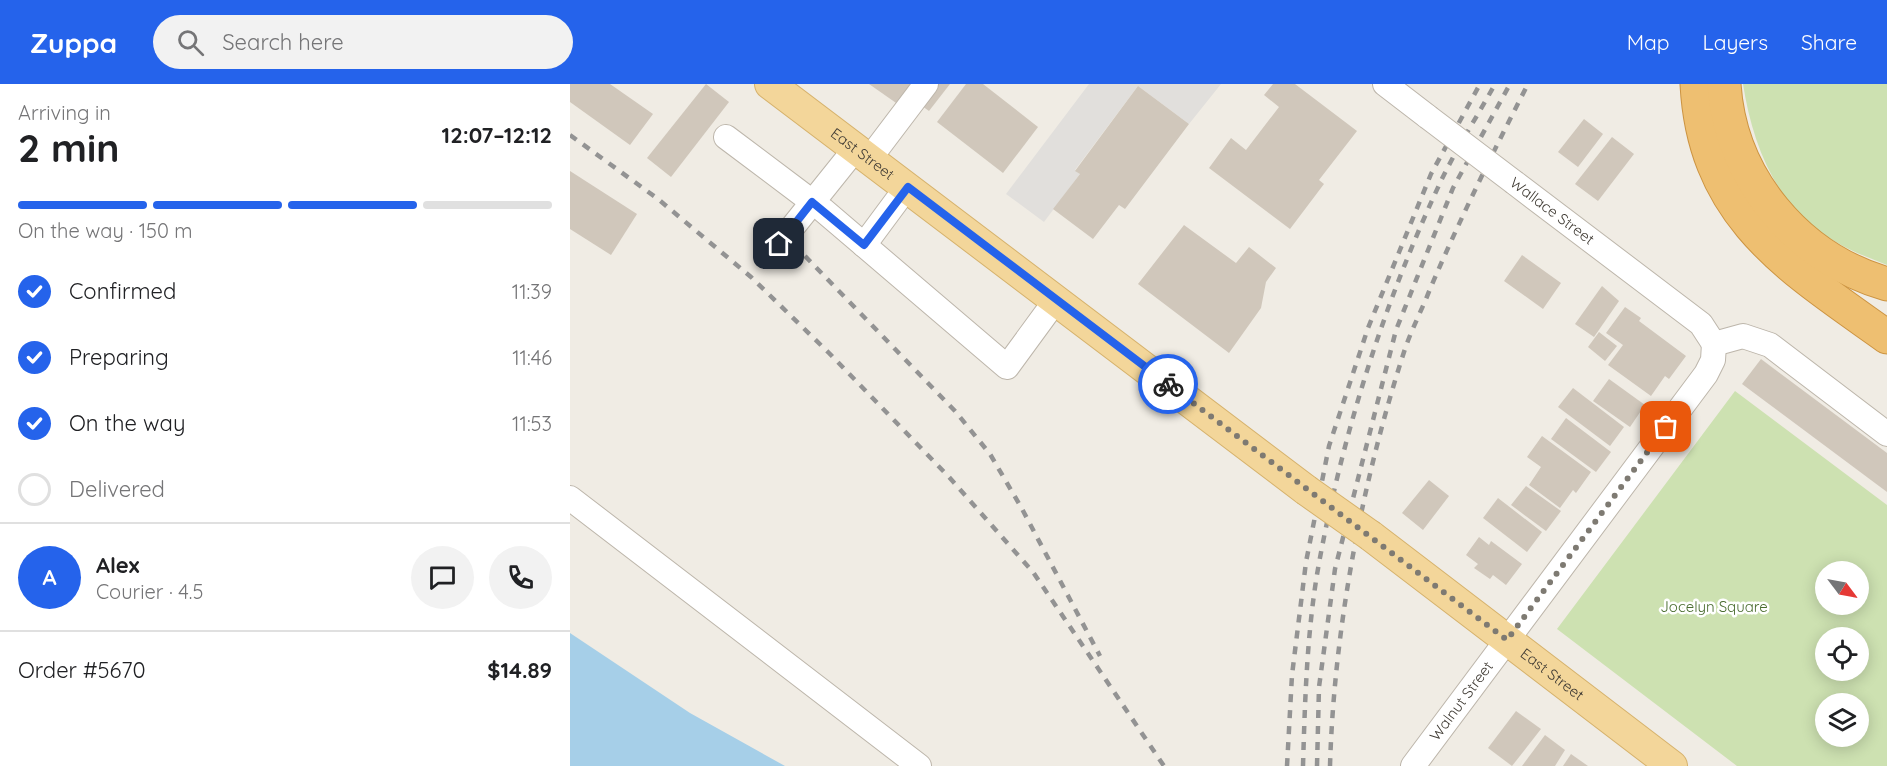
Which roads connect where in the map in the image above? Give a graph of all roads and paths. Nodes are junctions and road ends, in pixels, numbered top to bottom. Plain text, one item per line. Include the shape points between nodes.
1 (770, 84) edge
2 (926, 84) edge
3 (1384, 84) edge
4 (1697, 84) edge
5 (1724, 84) edge
6 (726, 137) dead end
7 (863, 153) junction
8 (908, 187) junction
9 (812, 202) junction
10 (779, 244) dead end
11 (864, 245) junction
12 (1887, 284) edge
13 (1056, 300) junction
14 (1887, 337) edge
15 (1714, 344) junction
16 (1887, 434) edge
17 (570, 498) edge
18 (1507, 640) junction
19 (919, 766) edge
20 (1413, 766) edge
21 (1672, 766) edge

1 - 7 main road, East Street
2 - 7 street
3 - 15 street, Wallace Street, bridge via 1701,324
4 - 14 highway via 1701,121 1712,159 1733,204 1748,224 1777,256
5 - 12 highway via 1728,118 1738,149 1774,211 1797,236 1824,256
6 - 9 street
7 - 8 main road, East Street
7 - 9 street
8 - 11 street
8 - 13 main road, East Street
9 - 10 street
9 - 11 street
11 - 13 street via 1007,367
13 - 18 main road, East Street, bridge
15 - 16 street via 1743,336 1770,345
15 - 18 street, Walnut Street via 1707,374
17 - 19 street
18 - 20 street, Walnut Street
18 - 21 main road, East Street

